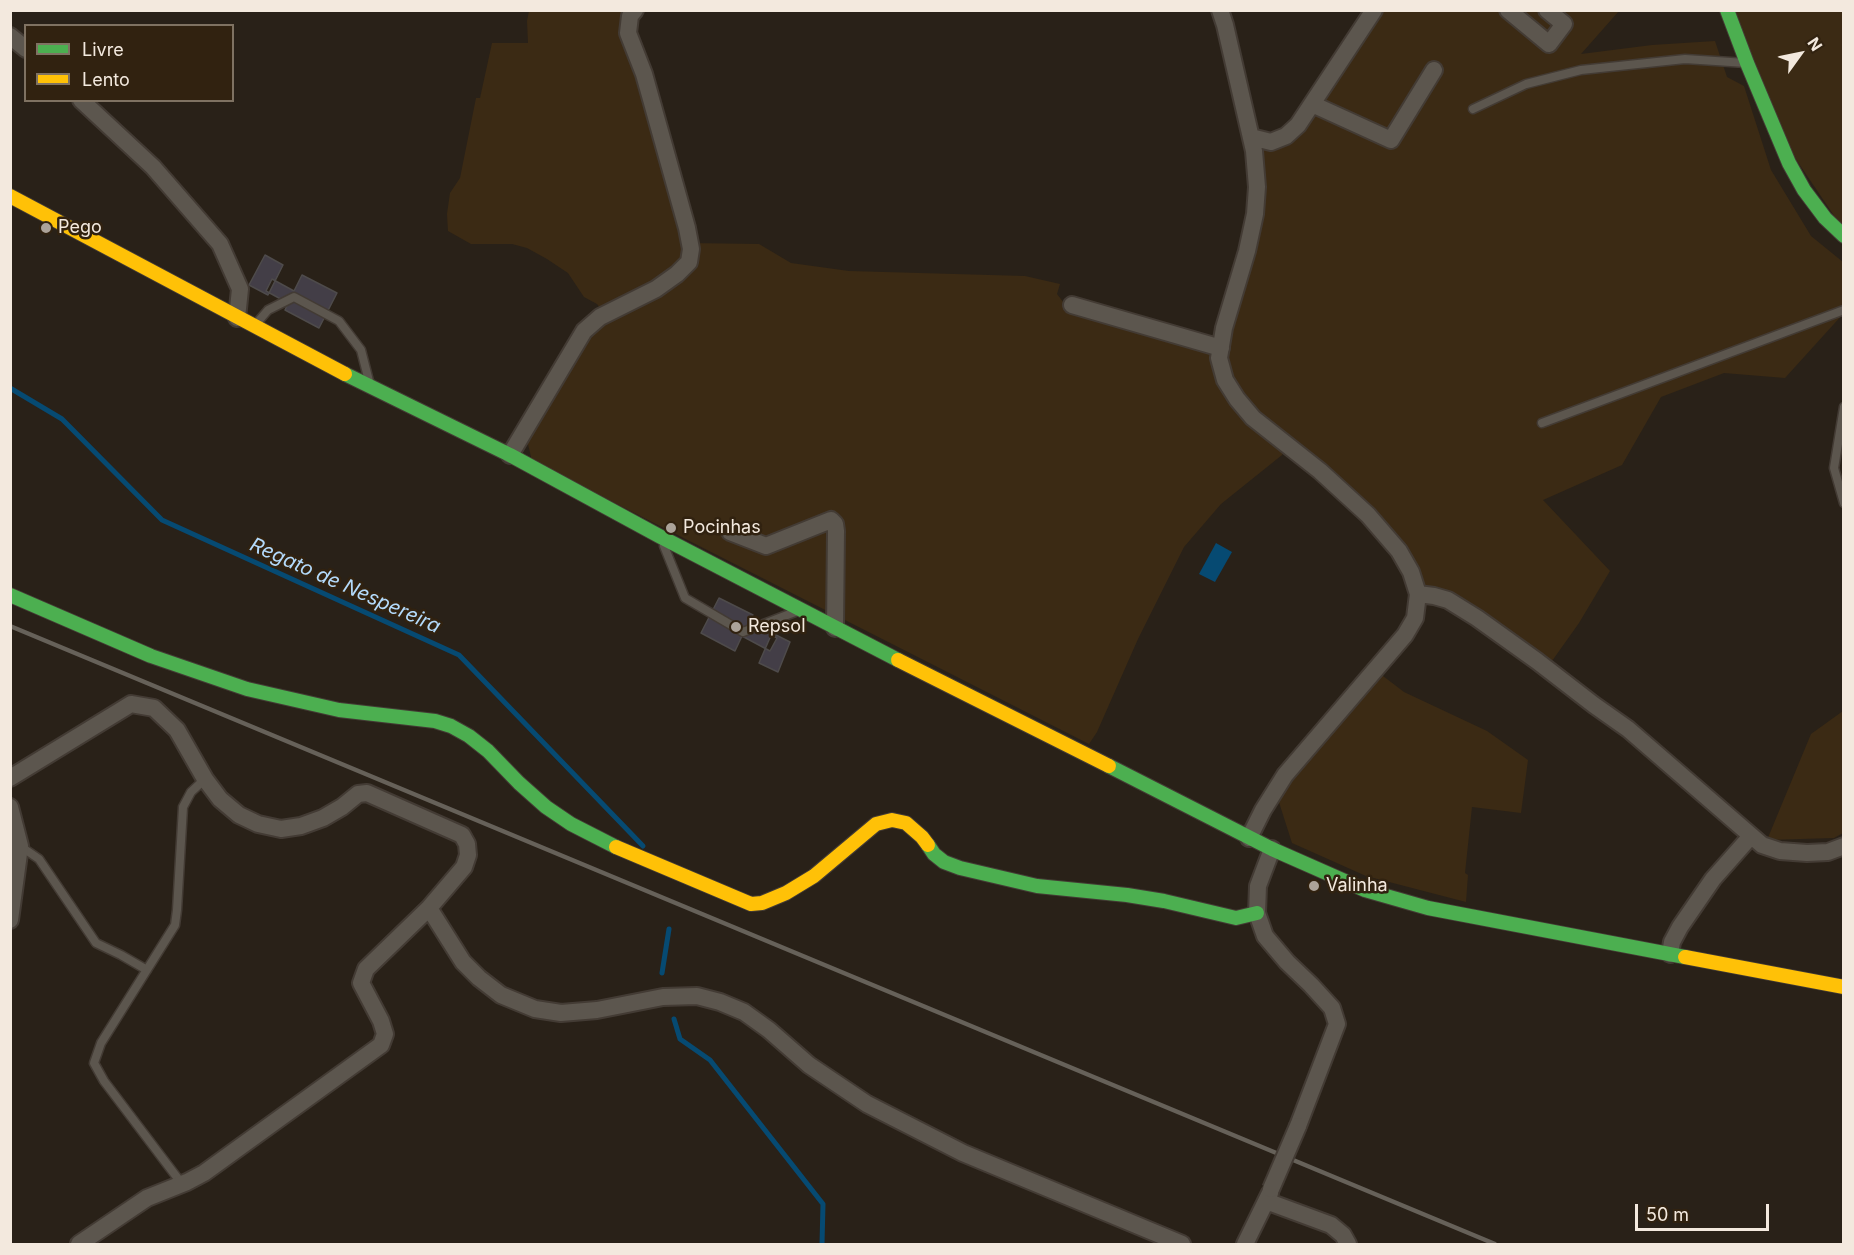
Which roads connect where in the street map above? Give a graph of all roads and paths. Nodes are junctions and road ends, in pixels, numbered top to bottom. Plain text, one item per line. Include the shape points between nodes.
1 (635, 10) edge
2 (1220, 10) edge
3 (1374, 10) edge
4 (1508, 10) edge
5 (1547, 10) edge
6 (1727, 10) edge
7 (10, 36) edge
8 (24, 48) edge
9 (1747, 63) junction
10 (1434, 70) dead end
11 (83, 102) edge
12 (1312, 104) junction
13 (1473, 108) dead end
14 (1251, 137) junction
15 (10, 196) edge
16 (1844, 236) edge
17 (1072, 305) dead end
18 (1844, 309) edge
19 (237, 318) junction
20 (254, 327) junction
21 (1221, 348) junction
22 (370, 387) junction
23 (1844, 407) edge
24 (1542, 423) dead end
25 (510, 455) junction
26 (1844, 503) edge
27 (730, 532) dead end
28 (661, 537) junction
29 (1418, 594) junction
30 (10, 595) edge
31 (800, 610) junction
32 (835, 628) junction
33 (10, 778) edge
34 (205, 779) junction
35 (10, 807) edge
36 (1751, 836) junction
37 (1249, 838) junction
38 (20, 846) junction
39 (1844, 846) edge
40 (1272, 849) junction
41 (429, 908) junction
42 (1257, 913) junction
43 (10, 920) edge
44 (1670, 954) junction
45 (147, 970) junction
46 (1844, 987) edge
47 (182, 1184) junction
48 (1269, 1195) junction
49 (79, 1245) edge
50 (1182, 1245) edge
51 (1245, 1245) edge
52 (1348, 1245) edge

1 - 25 street via 630,16 628,33 644,74 687,228 691,249 688,262 656,289 600,317 584,331
2 - 14 street
3 - 12 street
4 - 5 street via 1550,44 1564,24
6 - 9 main road
7 - 8 street
9 - 13 lane via 1685,59 1581,70 1526,84
9 - 16 main road via 1804,190
10 - 12 street via 1391,140
11 - 19 street via 153,168 220,244 240,289
12 - 14 street via 1286,136 1271,142
14 - 21 street via 1257,187 1255,214
15 - 19 main road
17 - 21 street
18 - 24 lane
19 - 20 main road
20 - 22 main road
20 - 22 lane via 268,310 294,297 339,321 361,350
21 - 29 street via 1219,358 1225,380 1237,399 1253,418 1368,515 1399,551
22 - 25 main road
23 - 26 lane via 1834,468
25 - 28 main road
27 - 32 street via 766,546 831,520 836,531
28 - 31 main road
28 - 31 lane via 685,598 743,632
29 - 36 street via 1448,600 1537,661 1628,729
29 - 37 street via 1415,618 1405,635 1285,776
30 - 42 main road via 151,656 248,689 339,710 451,726 469,736 546,807 571,824 632,855 751,904 786,893 821,870 876,824 892,820 906,823 934,854 960,868 1037,886 1127,895 1236,918
31 - 32 main road
32 - 37 main road
33 - 34 street via 131,704 154,708 177,730
34 - 41 street via 238,815 258,824 281,829 301,826 323,818 358,794 367,793 462,835 468,855 464,867
34 - 45 lane via 183,807 175,925
35 - 38 street
36 - 39 street via 1780,851 1828,852
36 - 44 street via 1713,879 1672,942
37 - 40 main road
38 - 43 street
38 - 45 lane via 39,859 96,943
40 - 42 street via 1258,886
40 - 44 main road via 1365,890 1428,908
41 - 47 street via 366,969 361,983 381,1021 385,1034 381,1046 204,1173
41 - 50 street via 463,962 501,995 535,1009 561,1013 663,997 697,996 720,1002 744,1012 809,1065 867,1104 963,1153
42 - 48 street, bridge via 1265,936 1332,1008 1337,1024
44 - 46 main road
45 - 47 lane via 101,1043 94,1063
47 - 49 street via 147,1198
48 - 51 street
48 - 52 street via 1330,1225

